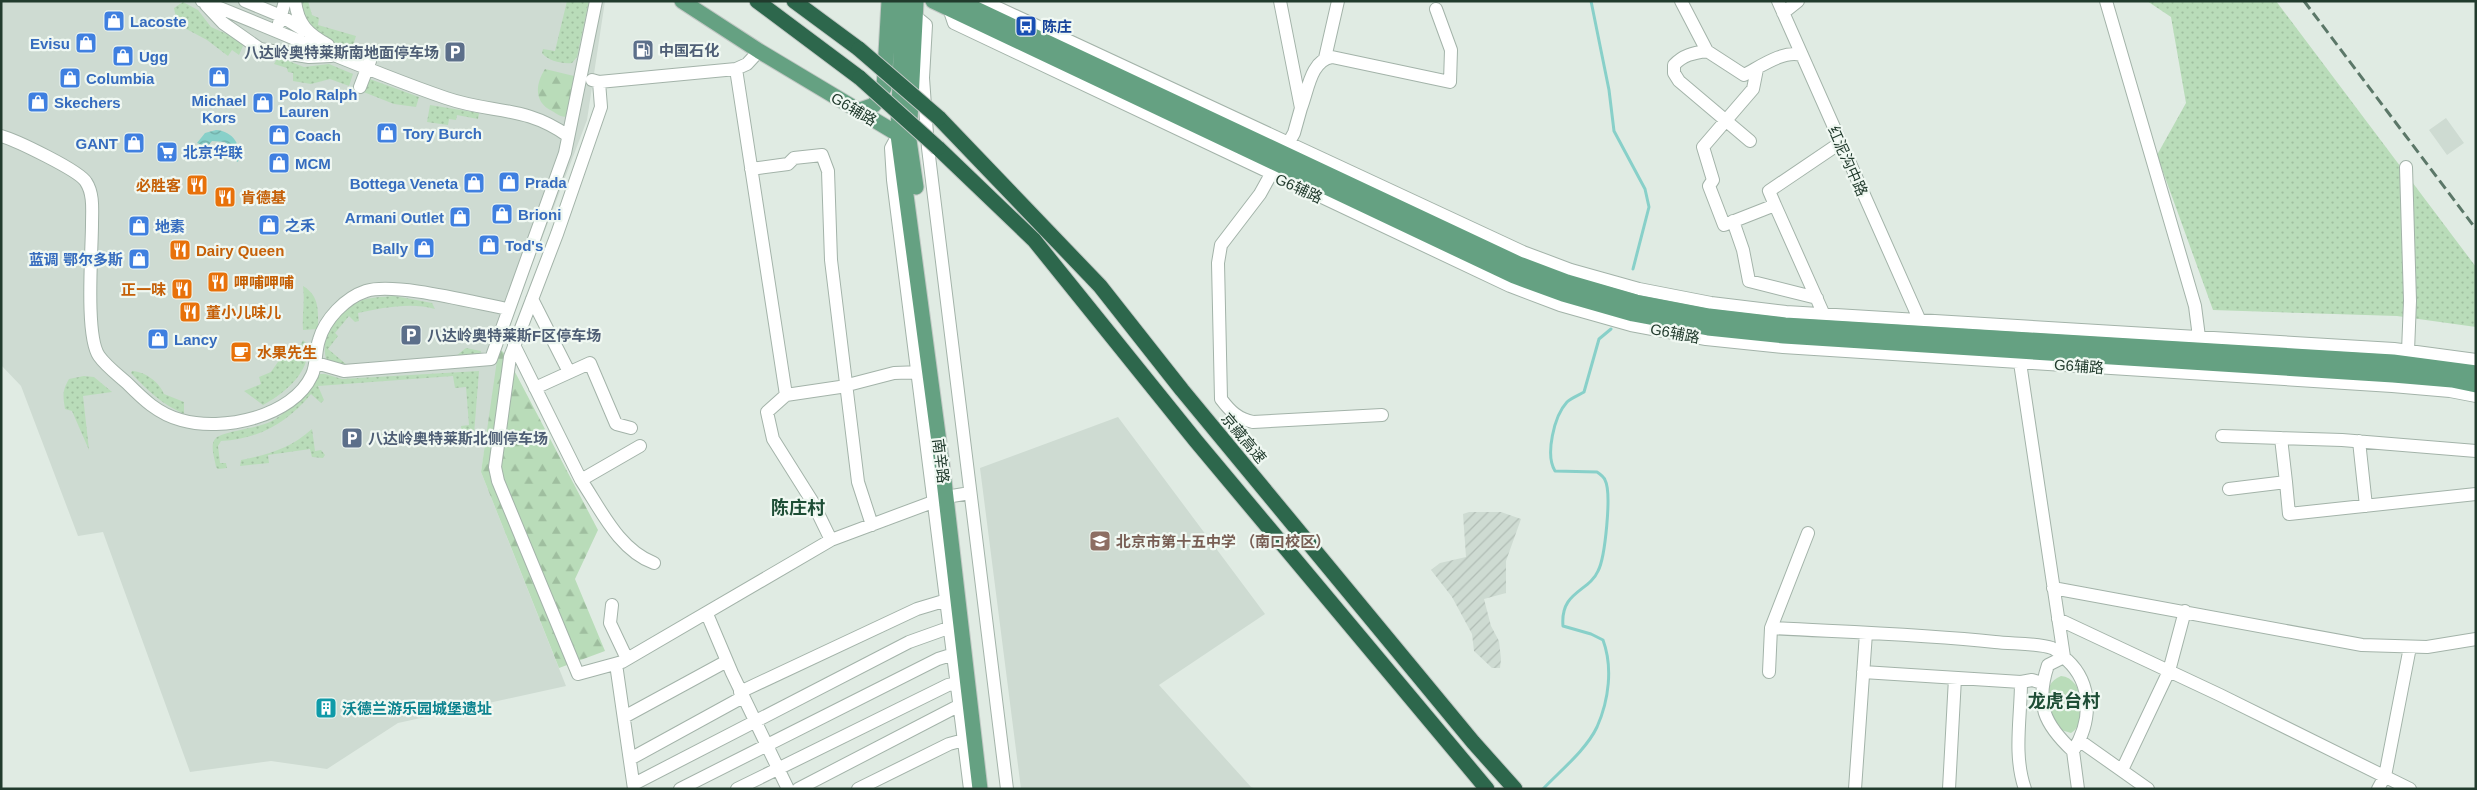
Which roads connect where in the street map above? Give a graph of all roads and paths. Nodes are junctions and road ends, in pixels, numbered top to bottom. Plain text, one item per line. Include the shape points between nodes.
1 (202, 1) edge
2 (245, 1) edge
3 (285, 1) edge
4 (295, 1) edge
5 (596, 1) edge
6 (682, 1) edge
7 (757, 1) edge
8 (794, 1) edge
9 (889, 1) edge
10 (903, 1) edge
11 (934, 1) edge
12 (983, 1) edge
13 (1280, 1) edge
14 (1338, 1) edge
15 (1681, 1) edge
16 (1798, 1) edge
17 (2106, 1) edge
18 (954, 5) edge
19 (1780, 7) edge
20 (274, 9) edge
21 (916, 9) edge
22 (1436, 9) dead end
23 (271, 28) junction
24 (309, 35) junction
25 (759, 51) junction
26 (1707, 51) junction
27 (1801, 55) junction
28 (337, 56) junction
29 (1324, 58) junction
30 (368, 64) junction
31 (1757, 69) junction
32 (736, 70) junction
33 (582, 77) junction
34 (599, 82) junction
35 (360, 87) dead end
36 (1302, 108) junction
37 (857, 111) junction
38 (1726, 120) junction
39 (570, 132) junction
40 (1, 136) edge
41 (904, 138) junction
42 (1750, 141) dead end
43 (1840, 143) junction
44 (933, 148) junction
45 (1279, 159) junction
46 (2406, 167) dead end
47 (752, 169) junction
48 (1775, 205) junction
49 (1733, 222) junction
50 (532, 298) junction
51 (1817, 298) junction
52 (508, 309) junction
53 (1824, 315) junction
54 (1920, 321) junction
55 (2199, 337) junction
56 (514, 345) junction
57 (2408, 351) junction
58 (2019, 357) junction
59 (2476, 360) edge
60 (316, 363) junction
61 (569, 372) junction
62 (923, 372) junction
63 (2476, 373) edge
64 (846, 385) junction
65 (2476, 385) edge
66 (535, 388) junction
67 (786, 395) junction
68 (2476, 396) edge
69 (1382, 415) dead end
70 (631, 428) dead end
71 (2222, 436) dead end
72 (2281, 438) junction
73 (2359, 441) junction
74 (640, 446) dead end
75 (2476, 451) edge
76 (581, 480) junction
77 (2286, 482) junction
78 (2228, 489) dead end
79 (970, 493) junction
80 (2476, 494) edge
81 (945, 498) junction
82 (2366, 506) junction
83 (872, 525) junction
84 (1808, 533) dead end
85 (831, 540) junction
86 (654, 564) dead end
87 (2053, 588) junction
88 (947, 600) junction
89 (612, 605) dead end
90 (2185, 611) junction
91 (707, 614) junction
92 (2058, 619) junction
93 (951, 627) junction
94 (1771, 628) junction
95 (1866, 633) junction
96 (2476, 639) edge
97 (2410, 647) junction
98 (954, 654) junction
99 (2064, 658) junction
100 (621, 661) junction
101 (727, 661) junction
102 (2169, 671) junction
103 (1769, 672) dead end
104 (1863, 672) junction
105 (1955, 678) junction
106 (2021, 682) junction
107 (958, 683) junction
108 (2042, 683) junction
109 (742, 695) junction
110 (960, 705) junction
111 (624, 718) junction
112 (754, 722) junction
113 (964, 740) junction
114 (766, 745) junction
115 (2077, 746) junction
116 (630, 760) junction
117 (778, 769) junction
118 (2122, 770) junction
119 (2385, 776) junction
120 (634, 787) edge
121 (680, 789) edge
122 (737, 789) edge
123 (788, 789) edge
124 (798, 789) edge
125 (858, 789) edge
126 (970, 789) edge
127 (980, 789) edge
128 (990, 789) edge
129 (1007, 789) edge
130 (1487, 789) edge
131 (1515, 789) edge
132 (1855, 789) edge
133 (1949, 789) edge
134 (2025, 789) edge
135 (2078, 789) edge
136 (2148, 789) edge
137 (2378, 789) edge
138 (2410, 789) edge

1 - 23 street
1 - 28 street via 223,23 260,49 309,57
2 - 20 street
3 - 20 street
4 - 24 street
5 - 33 street
6 - 25 main road, G6辅路
7 - 44 highway, bridge via 860,78
8 - 131 highway, 京藏高速, bridge via 859,49 939,118 1100,286 1182,390
9 - 37 main road via 884,88 874,105
10 - 41 main road
11 - 18 main road, G6辅路
12 - 45 street, G6辅路
13 - 36 street
14 - 29 street
15 - 26 street
16 - 19 street
17 - 55 street via 2195,306
18 - 45 main road, G6辅路
18 - 45 street, G6辅路 via 954,23
19 - 27 street, 红泥沟中路
20 - 23 street
20 - 24 street
21 - 41 main road
21 - 44 street via 926,25 923,78
22 - 29 street via 1450,50 1450,82
23 - 28 street
24 - 30 street
25 - 32 street
25 - 37 main road, G6辅路
26 - 31 street via 1744,75
26 - 38 street via 1681,58 1674,65 1674,73 1679,81
27 - 31 street via 1793,53
27 - 43 street, 红泥沟中路
28 - 30 street
29 - 36 street via 1317,63
30 - 35 street
30 - 39 street via 448,99 533,116
31 - 38 street via 1752,89
32 - 34 street
32 - 47 street
33 - 34 street
33 - 39 street
34 - 50 street via 600,107
36 - 45 street via 1294,133
37 - 41 main road, G6辅路
38 - 42 street
38 - 49 street via 1703,147 1713,180 1709,186 1724,225
39 - 52 street
40 - 60 street via 76,172 86,182 92,212 93,338 98,354 154,409 182,421 240,422 258,417 285,404 303,388
41 - 44 street
41 - 62 main road, 南辛路
41 - 81 main road, 南辛路
43 - 48 street via 1769,191
43 - 54 street, 红泥沟中路
44 - 79 street
44 - 130 highway via 1034,240 1202,449
45 - 53 street, G6辅路 via 1570,270 1639,289 1711,303
45 - 58 main road, G6辅路 via 1514,276 1633,314 1708,328
45 - 63 main road, G6辅路 via 1543,273 1636,302 1709,316 1784,325 2393,362
45 - 69 street via 1260,194 1221,245 1218,263 1221,399 1242,419 1253,422
46 - 57 street via 2410,301
47 - 64 street via 788,164 794,158 822,155 828,171 831,260
47 - 67 street
48 - 49 street
48 - 51 street
49 - 51 street via 1749,281
50 - 56 street
50 - 61 street
51 - 53 street
52 - 60 street via 491,359 344,370
52 - 60 street via 406,290 366,291 344,303 327,325 319,341
53 - 54 street, G6辅路
54 - 55 street, G6辅路
55 - 57 street, G6辅路
56 - 66 street
56 - 100 street via 495,474 578,674
57 - 59 street, G6辅路
58 - 65 main road, G6辅路 via 2383,374
58 - 68 street, G6辅路 via 2392,386
58 - 87 street
61 - 66 street
61 - 70 street via 590,363 616,424
62 - 64 street via 894,373
62 - 81 main road, 南辛路
64 - 67 street
64 - 83 street via 858,482
66 - 76 street
67 - 85 street via 767,412 773,439 812,501
71 - 72 street
72 - 73 street
72 - 77 street
73 - 75 street
73 - 82 street
74 - 76 street
76 - 86 street via 624,544
77 - 78 street
77 - 82 street via 2289,514
79 - 81 street
79 - 129 street
80 - 82 street
81 - 83 street
81 - 88 street
81 - 127 main road, 南辛路
81 - 128 main road, 南辛路
83 - 85 street
84 - 94 street
85 - 91 street
87 - 90 street
87 - 92 street
88 - 93 street
88 - 109 street via 917,609
89 - 100 street via 610,623
90 - 97 street via 2362,645
90 - 102 street
91 - 100 street
91 - 101 street
92 - 99 street
92 - 102 street
93 - 98 street
93 - 112 street via 909,642
94 - 95 street
94 - 103 street
95 - 99 street via 2053,648
95 - 104 street
96 - 97 street via 2427,648
97 - 119 street
98 - 107 street
98 - 114 street
99 - 108 street via 2048,665
99 - 115 street via 2076,668 2084,683 2087,699 2087,714
100 - 111 street
101 - 109 street
101 - 111 street
102 - 118 street
102 - 119 street
104 - 105 street
104 - 132 street
105 - 106 street
105 - 133 street
106 - 108 street via 2032,680
106 - 134 street via 2021,725 2017,739
107 - 110 street
107 - 117 street via 948,685
108 - 115 street via 2046,717 2054,734
109 - 112 street
109 - 116 street
110 - 113 street
110 - 124 street
111 - 116 street
112 - 114 street
112 - 120 street
113 - 125 street via 949,744
113 - 126 street
114 - 117 street
114 - 121 street
115 - 118 street
115 - 135 street
116 - 120 street
117 - 122 street
117 - 123 street
118 - 136 street
119 - 137 street
119 - 138 street

